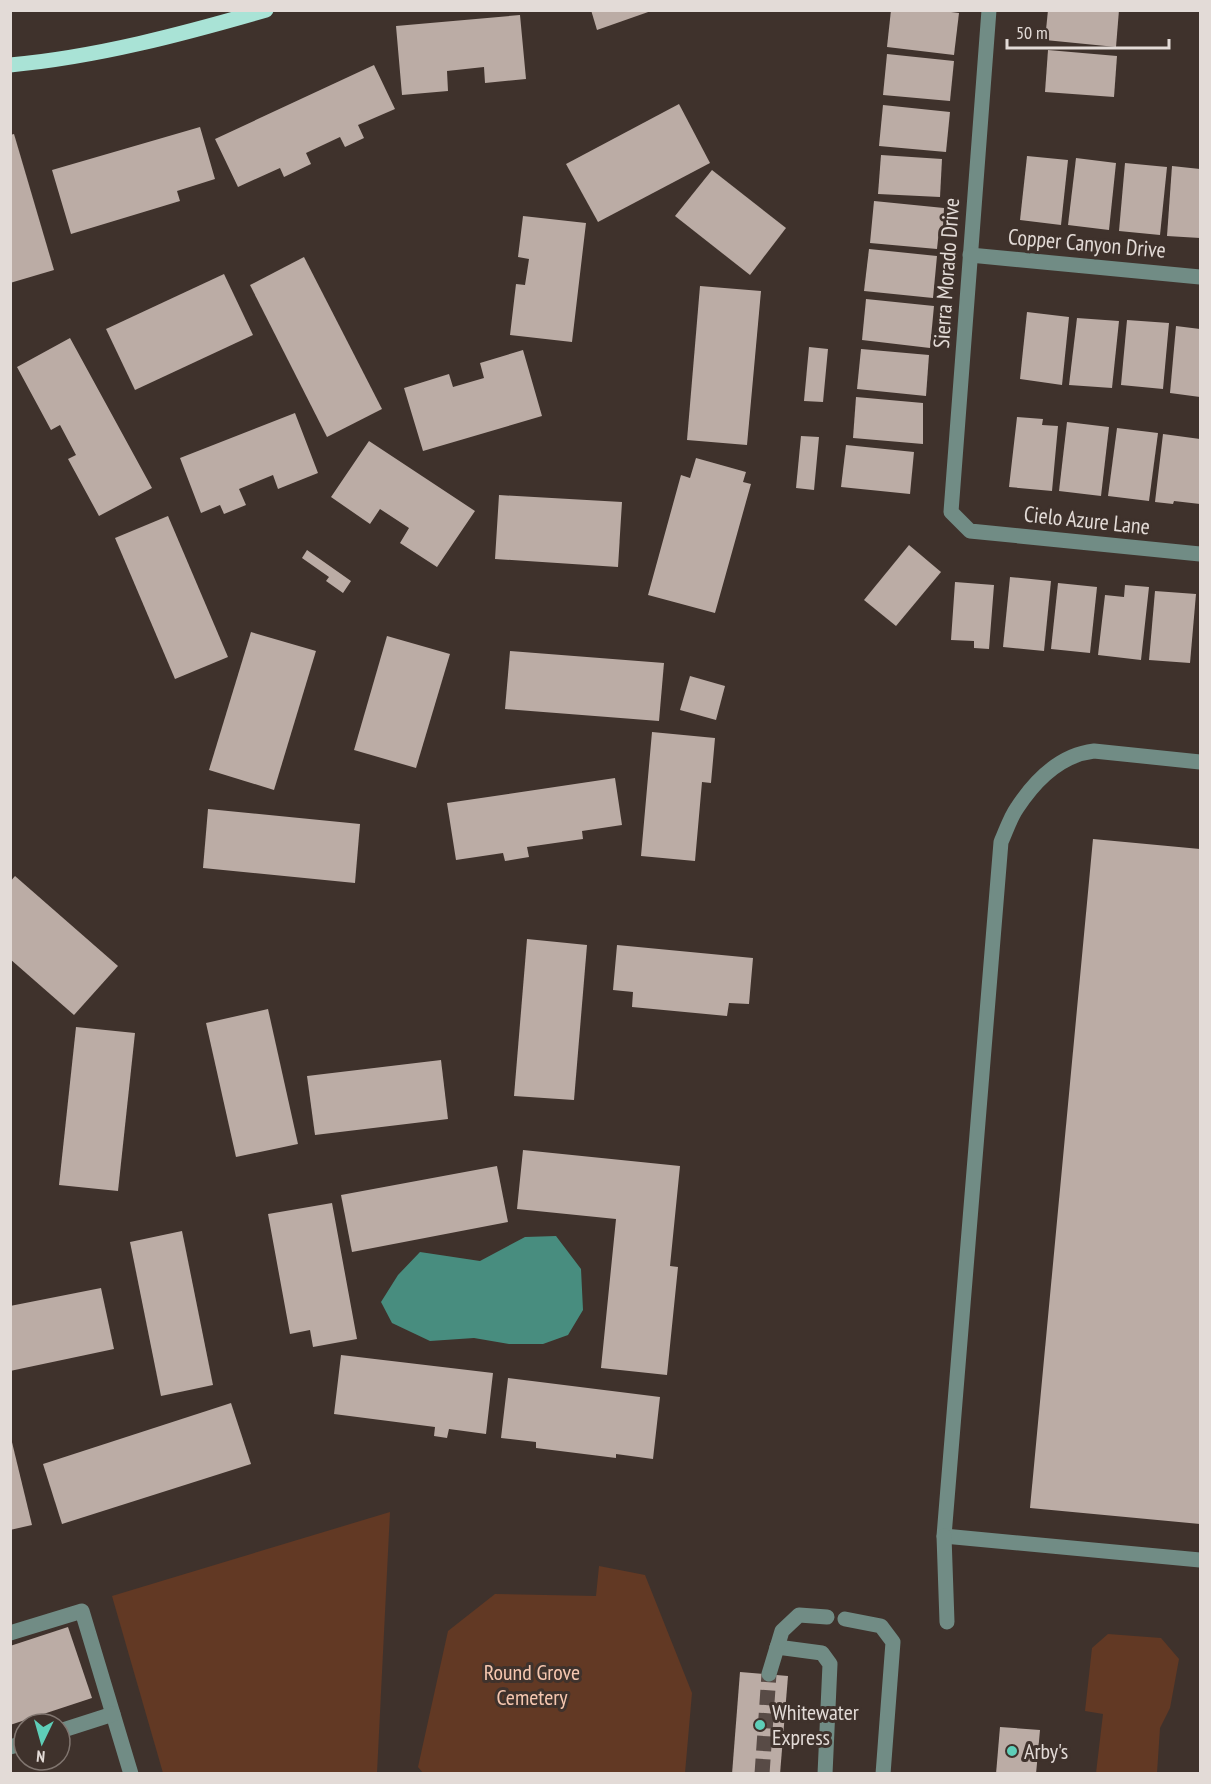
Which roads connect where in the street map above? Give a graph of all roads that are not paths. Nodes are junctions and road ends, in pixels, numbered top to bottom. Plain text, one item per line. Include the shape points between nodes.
1 (266, 10) edge
2 (988, 10) edge
3 (10, 65) edge
4 (970, 255) junction
5 (1200, 277) edge
6 (970, 531) joint
7 (1200, 554) edge
8 (1200, 762) edge
9 (944, 1536) junction
10 (1200, 1560) edge
11 (827, 1617) dead end
12 (845, 1619) dead end
13 (947, 1622) dead end
14 (10, 1633) edge
15 (777, 1647) junction
16 (769, 1674) tunnel mouth
17 (113, 1714) junction
18 (72, 1727) edge
19 (131, 1773) edge
20 (825, 1773) edge
21 (883, 1773) edge

1 - 3 main road via 188,33 96,53
2 - 4 street, Sierra Morado Drive
4 - 5 street, Copper Canyon Drive
4 - 6 street, Sierra Morado Drive via 951,512
6 - 7 street, Cielo Azure Lane
8 - 9 street via 1094,751 1078,753 1036,783 1016,808 1001,842
9 - 10 street
9 - 13 street
11 - 15 street via 799,1615 782,1631
12 - 21 street via 881,1626 893,1642
14 - 17 street via 82,1611
15 - 16 street
15 - 20 street via 822,1653 830,1664
17 - 18 street
17 - 19 street

